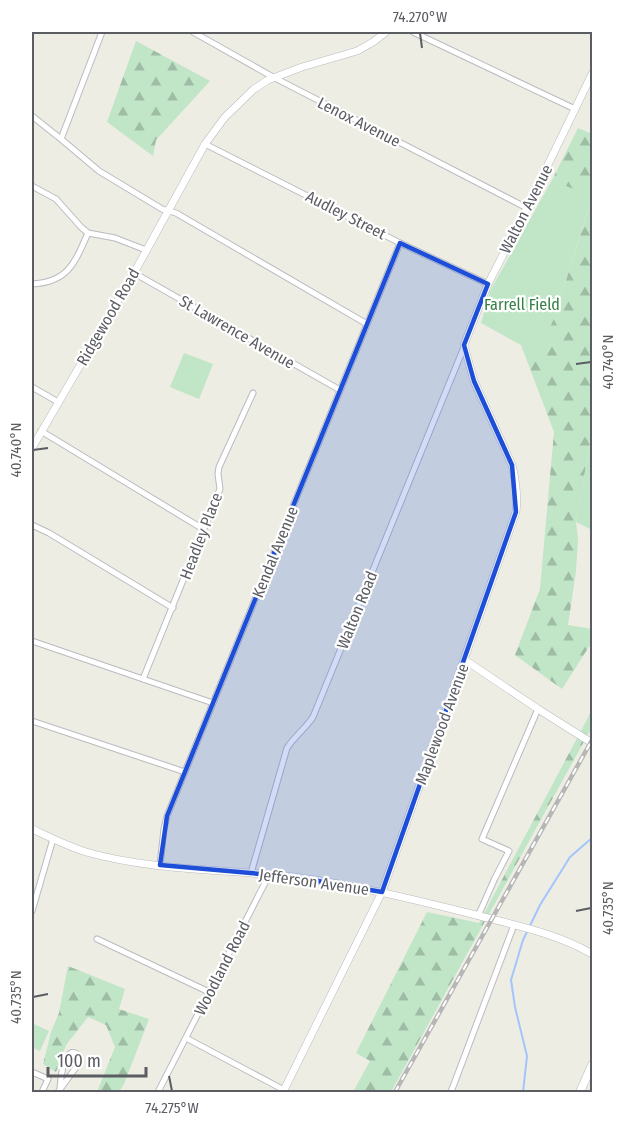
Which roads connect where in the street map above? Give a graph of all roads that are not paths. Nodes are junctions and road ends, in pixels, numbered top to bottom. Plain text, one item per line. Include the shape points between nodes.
1 (102, 32) edge
2 (193, 32) edge
3 (386, 32) edge
4 (413, 32) edge
5 (592, 74) edge
6 (273, 77) junction
7 (575, 109) junction
8 (32, 117) edge
9 (61, 139) junction
10 (205, 144) junction
11 (32, 186) edge
12 (527, 208) junction
13 (169, 210) junction
14 (88, 233) junction
15 (400, 243) junction
16 (146, 250) junction
17 (134, 273) junction
18 (32, 284) edge
19 (488, 284) junction
20 (367, 324) junction
21 (464, 345) junction
22 (32, 387) edge
23 (340, 390) junction
24 (253, 393) dead end
25 (58, 402) junction
26 (41, 431) junction
27 (32, 448) edge
28 (32, 525) edge
29 (203, 529) junction
30 (173, 608) junction
31 (32, 641) edge
32 (465, 660) junction
33 (143, 679) junction
34 (213, 703) junction
35 (537, 709) junction
36 (32, 722) edge
37 (592, 743) edge
38 (185, 772) junction
39 (32, 829) edge
40 (53, 839) junction
41 (160, 865) junction
42 (251, 873) junction
43 (269, 875) junction
44 (382, 892) junction
45 (32, 911) edge
46 (478, 916) junction
47 (514, 926) junction
48 (97, 939) dead end
49 (592, 954) edge
50 (209, 992) junction
51 (186, 1038) junction
52 (592, 1065) edge
53 (32, 1072) edge
54 (59, 1090) edge
55 (284, 1091) edge
56 (42, 1092) edge
57 (158, 1092) edge
58 (451, 1092) edge
59 (580, 1092) edge

1 - 9 street
2 - 6 street, Lenox Avenue
3 - 6 street, Ridgewood Road via 357,51
4 - 7 street
5 - 7 street, Walton Avenue
6 - 10 street, Ridgewood Road via 232,109
6 - 12 street, Lenox Avenue
7 - 12 street, Walton Avenue
8 - 9 street
9 - 13 street via 99,171
10 - 13 street, Ridgewood Road
10 - 15 street, Audley Street
11 - 14 street via 56,199
12 - 19 street, Walton Avenue
13 - 16 street, Ridgewood Road
13 - 20 street
14 - 16 street
14 - 18 street via 69,269 50,281
15 - 19 street, Audley Street
15 - 20 street, Kendal Avenue
16 - 17 street, Ridgewood Road
17 - 23 street, St Lawrence Avenue
17 - 25 street, Ridgewood Road
19 - 21 street, Walton Avenue
20 - 23 street, Kendal Avenue
21 - 32 street, Maplewood Avenue via 474,381 512,465 518,495 516,512
21 - 42 street, Walton Road via 313,717 287,748
22 - 25 street
23 - 34 street, Kendal Avenue
24 - 29 street, Headley Place via 219,467 220,489
25 - 26 street, Ridgewood Road
26 - 27 street, Ridgewood Road
26 - 29 street
28 - 30 street
29 - 30 street, Headley Place
30 - 33 street, Headley Place
31 - 33 street
32 - 35 street
32 - 44 street, Maplewood Avenue
33 - 34 street
34 - 38 street, Kendal Avenue
35 - 37 street
35 - 46 street via 482,839 509,851
36 - 38 street
38 - 41 street, Kendal Avenue via 167,816
39 - 40 street, Jefferson Avenue
40 - 41 street, Jefferson Avenue via 84,851
40 - 45 street
41 - 42 street, Jefferson Avenue
42 - 43 street, Jefferson Avenue
43 - 44 street, Jefferson Avenue
43 - 50 street, Woodland Road
44 - 46 street, Jefferson Avenue
44 - 55 street, Maplewood Avenue
46 - 47 street, Jefferson Avenue
47 - 49 street, Jefferson Avenue via 567,941
47 - 58 street
48 - 50 street
50 - 51 street, Woodland Road
51 - 55 street
51 - 57 street, Woodland Road
52 - 59 main road
53 - 56 street via 48,1079
54 - 54 street via 77,1066 76,1053 67,1055

